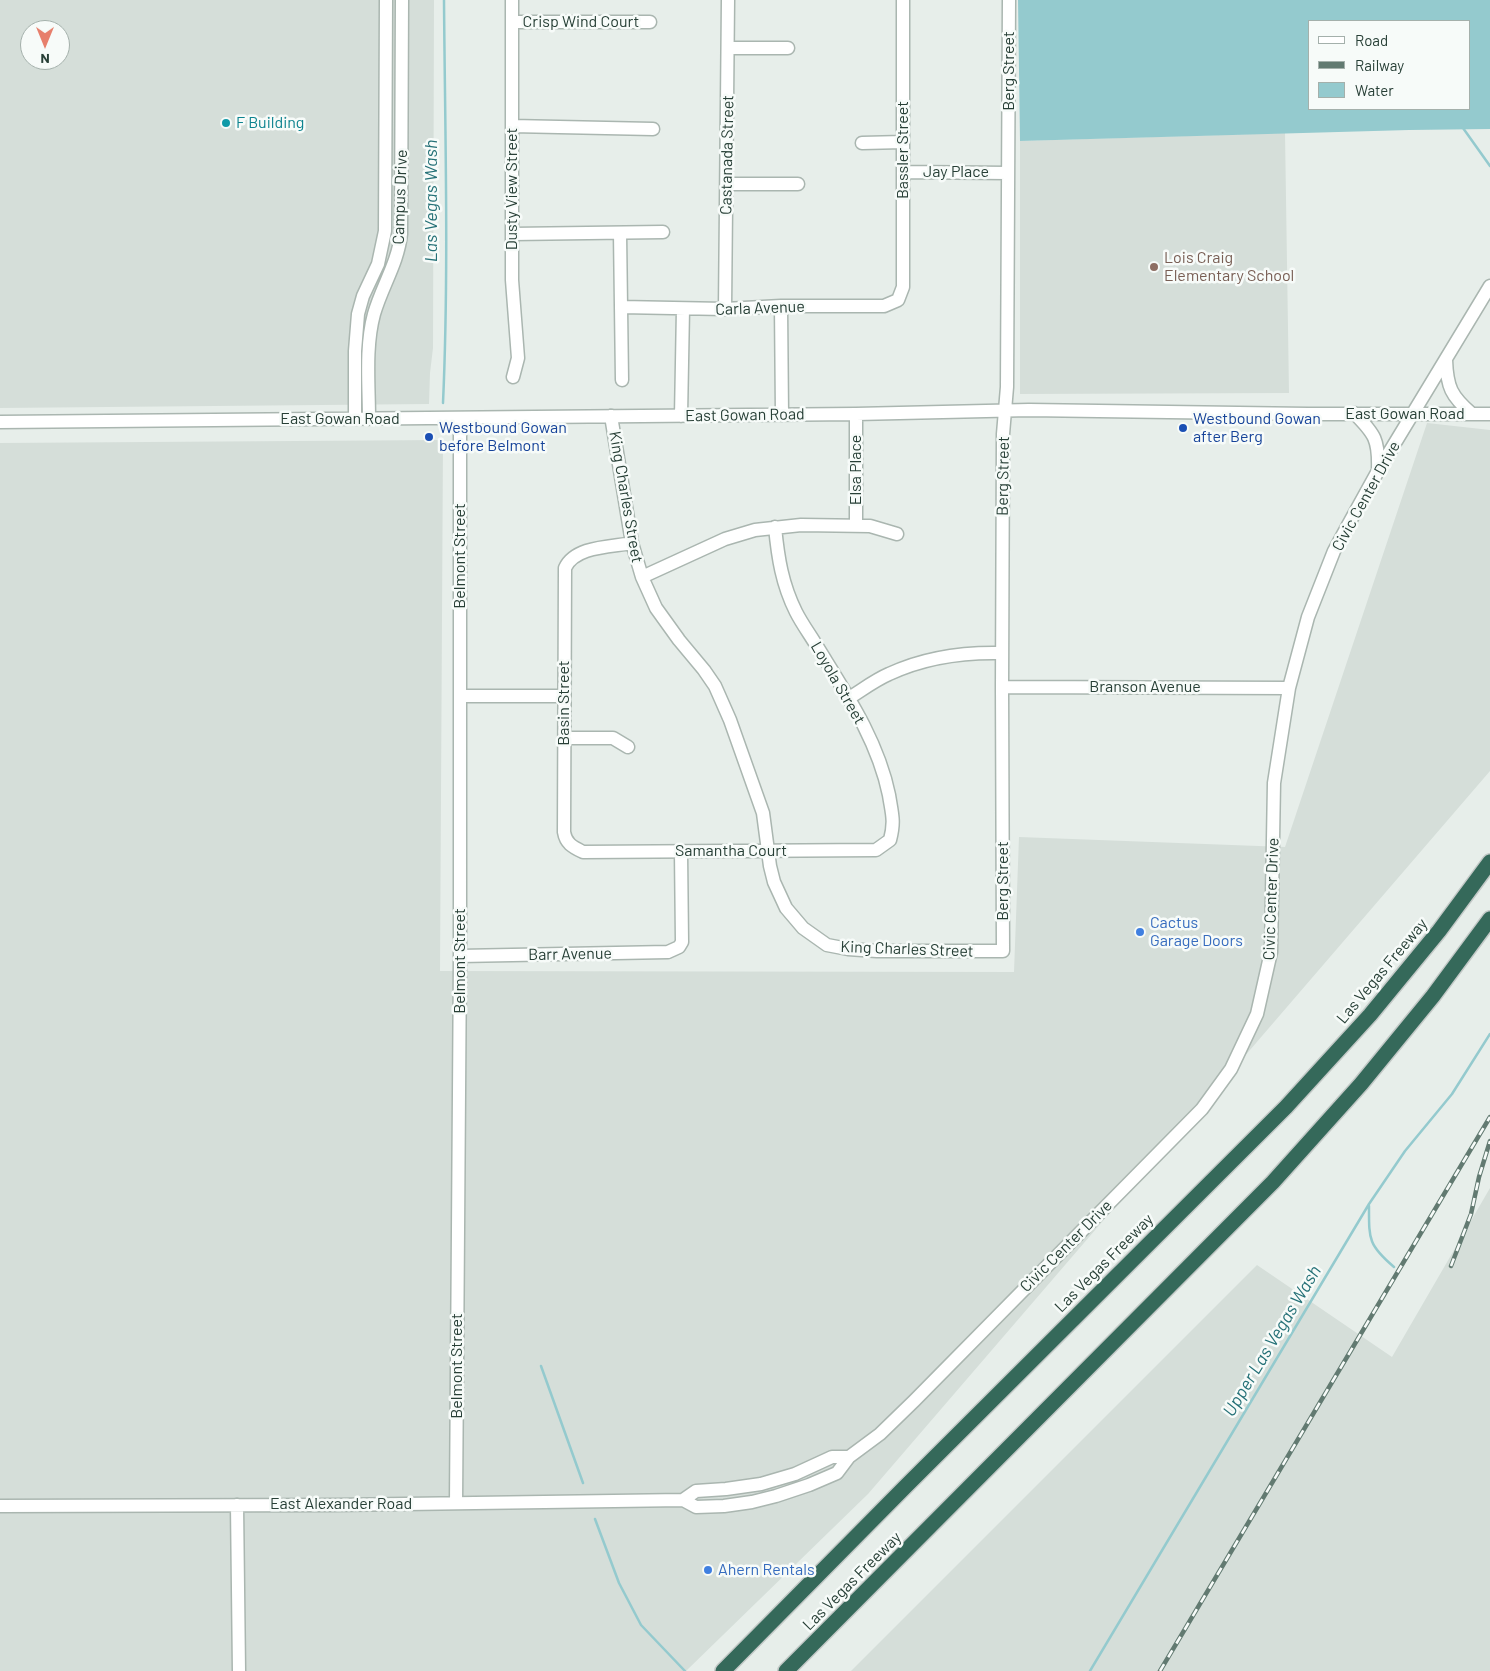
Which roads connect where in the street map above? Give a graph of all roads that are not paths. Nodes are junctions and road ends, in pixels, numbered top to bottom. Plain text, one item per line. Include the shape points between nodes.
1 (386, 0) edge
2 (402, 0) edge
3 (512, 0) edge
4 (728, 0) edge
5 (903, 0) edge
6 (1009, 0) edge
7 (512, 22) junction
8 (650, 22) dead end
9 (728, 48) junction
10 (788, 48) dead end
11 (386, 81) junction
12 (402, 81) junction
13 (512, 126) junction
14 (653, 129) dead end
15 (903, 142) junction
16 (862, 143) dead end
17 (903, 172) junction
18 (1008, 173) junction
19 (727, 184) junction
20 (798, 184) dead end
21 (663, 232) dead end
22 (620, 233) junction
23 (512, 234) junction
24 (1490, 286) edge
25 (898, 300) joint
26 (781, 306) junction
27 (621, 307) junction
28 (683, 309) junction
29 (725, 310) junction
30 (1446, 360) junction
31 (513, 377) dead end
32 (622, 380) dead end
33 (1005, 410) junction
34 (1414, 413) junction
35 (856, 414) junction
36 (1354, 414) junction
37 (1472, 414) junction
38 (1490, 414) edge
39 (782, 415) junction
40 (611, 416) junction
41 (681, 416) junction
42 (369, 418) junction
43 (460, 418) junction
44 (355, 419) junction
45 (0, 422) edge
46 (1378, 471) junction
47 (856, 526) junction
48 (776, 527) junction
49 (897, 534) dead end
50 (632, 543) junction
51 (642, 577) junction
52 (1002, 653) junction
53 (1002, 687) junction
54 (1289, 688) junction
55 (461, 696) junction
56 (564, 696) junction
57 (849, 698) junction
58 (564, 738) junction
59 (628, 747) dead end
60 (890, 840) joint
61 (570, 846) joint
62 (769, 851) junction
63 (681, 852) junction
64 (1490, 862) edge
65 (1490, 919) edge
66 (1004, 951) joint
67 (460, 956) junction
68 (849, 1457) joint
69 (456, 1503) junction
70 (237, 1505) junction
71 (0, 1506) edge
72 (239, 1671) edge
73 (723, 1671) edge
74 (786, 1671) edge

1 - 11 street, Campus Drive
2 - 12 street, Campus Drive
3 - 7 street, Dusty View Street
4 - 9 street, Castanada Street
5 - 15 street, Bassler Street
6 - 18 street, Berg Street
7 - 8 street, Crisp Wind Court
7 - 13 street, Dusty View Street
9 - 10 street
9 - 19 street, Castanada Street
11 - 12 street
11 - 44 street, Campus Drive via 385,231 378,264 358,314
12 - 42 street, Campus Drive via 401,234 394,265 371,326
13 - 14 street
13 - 23 street, Dusty View Street
15 - 16 street
15 - 17 street, Bassler Street
17 - 18 street, Jay Place
17 - 25 street, Bassler Street via 903,287
18 - 33 street, Berg Street via 1008,387
19 - 20 street
19 - 29 street, Castanada Street
21 - 22 street
22 - 23 street
22 - 27 street
23 - 31 street, Dusty View Street via 518,358
24 - 30 street, Civic Center Drive
25 - 26 street, Carla Avenue via 884,306
26 - 29 street, Carla Avenue
26 - 39 street
27 - 28 street, Carla Avenue
27 - 32 street
28 - 29 street, Carla Avenue
28 - 41 street
30 - 34 street, Civic Center Drive
30 - 37 street via 1452,394
33 - 35 street, East Gowan Road
33 - 36 street, East Gowan Road
33 - 52 street, Berg Street
34 - 36 street, East Gowan Road
34 - 37 street, East Gowan Road
34 - 46 street, Civic Center Drive
35 - 39 street, East Gowan Road
35 - 47 street, Elsa Place
36 - 46 street via 1378,445
37 - 38 street, East Gowan Road
39 - 41 street, East Gowan Road
40 - 41 street, East Gowan Road
40 - 43 street, East Gowan Road
40 - 50 street, King Charles Street
42 - 43 street, East Gowan Road
42 - 44 street, East Gowan Road
43 - 55 street, Belmont Street
44 - 45 street, East Gowan Road
46 - 54 street, Civic Center Drive via 1334,551 1308,617
47 - 48 street
47 - 49 street via 870,526
48 - 51 street via 725,538
48 - 57 street, Loyola Street via 784,584 796,612
50 - 51 street, King Charles Street
50 - 56 street, Basin Street via 582,552 569,560 565,568
51 - 62 street, King Charles Street via 656,608 704,670 730,720 763,814
52 - 53 street, Berg Street
52 - 57 street via 977,652 930,659 888,674
53 - 54 street, Branson Avenue
53 - 66 street, Berg Street
54 - 68 street, Civic Center Drive via 1274,783 1271,952 1257,1014 1231,1069 1202,1109 914,1401 880,1434
55 - 56 street
55 - 67 street, Belmont Street
56 - 58 street, Basin Street
57 - 60 street, Loyola Street via 884,771 894,824
58 - 59 street via 613,738
58 - 61 street, Basin Street via 564,832
60 - 62 street, Samantha Court via 876,850
61 - 63 street, Samantha Court via 583,852
62 - 63 street, Samantha Court
62 - 66 street, King Charles Street via 774,882 786,908 803,928 827,945 877,951
63 - 67 street, Barr Avenue via 680,947 668,952
64 - 73 highway, Las Vegas Freeway via 1370,1015 1286,1107
65 - 74 highway, Las Vegas Freeway via 1433,996 1361,1084 1273,1182
67 - 69 street, Belmont Street
68 - 69 street, East Alexander Road via 832,1457 795,1474 761,1484 696,1490 683,1500
69 - 70 street, East Alexander Road
70 - 71 street, East Alexander Road
70 - 72 street

